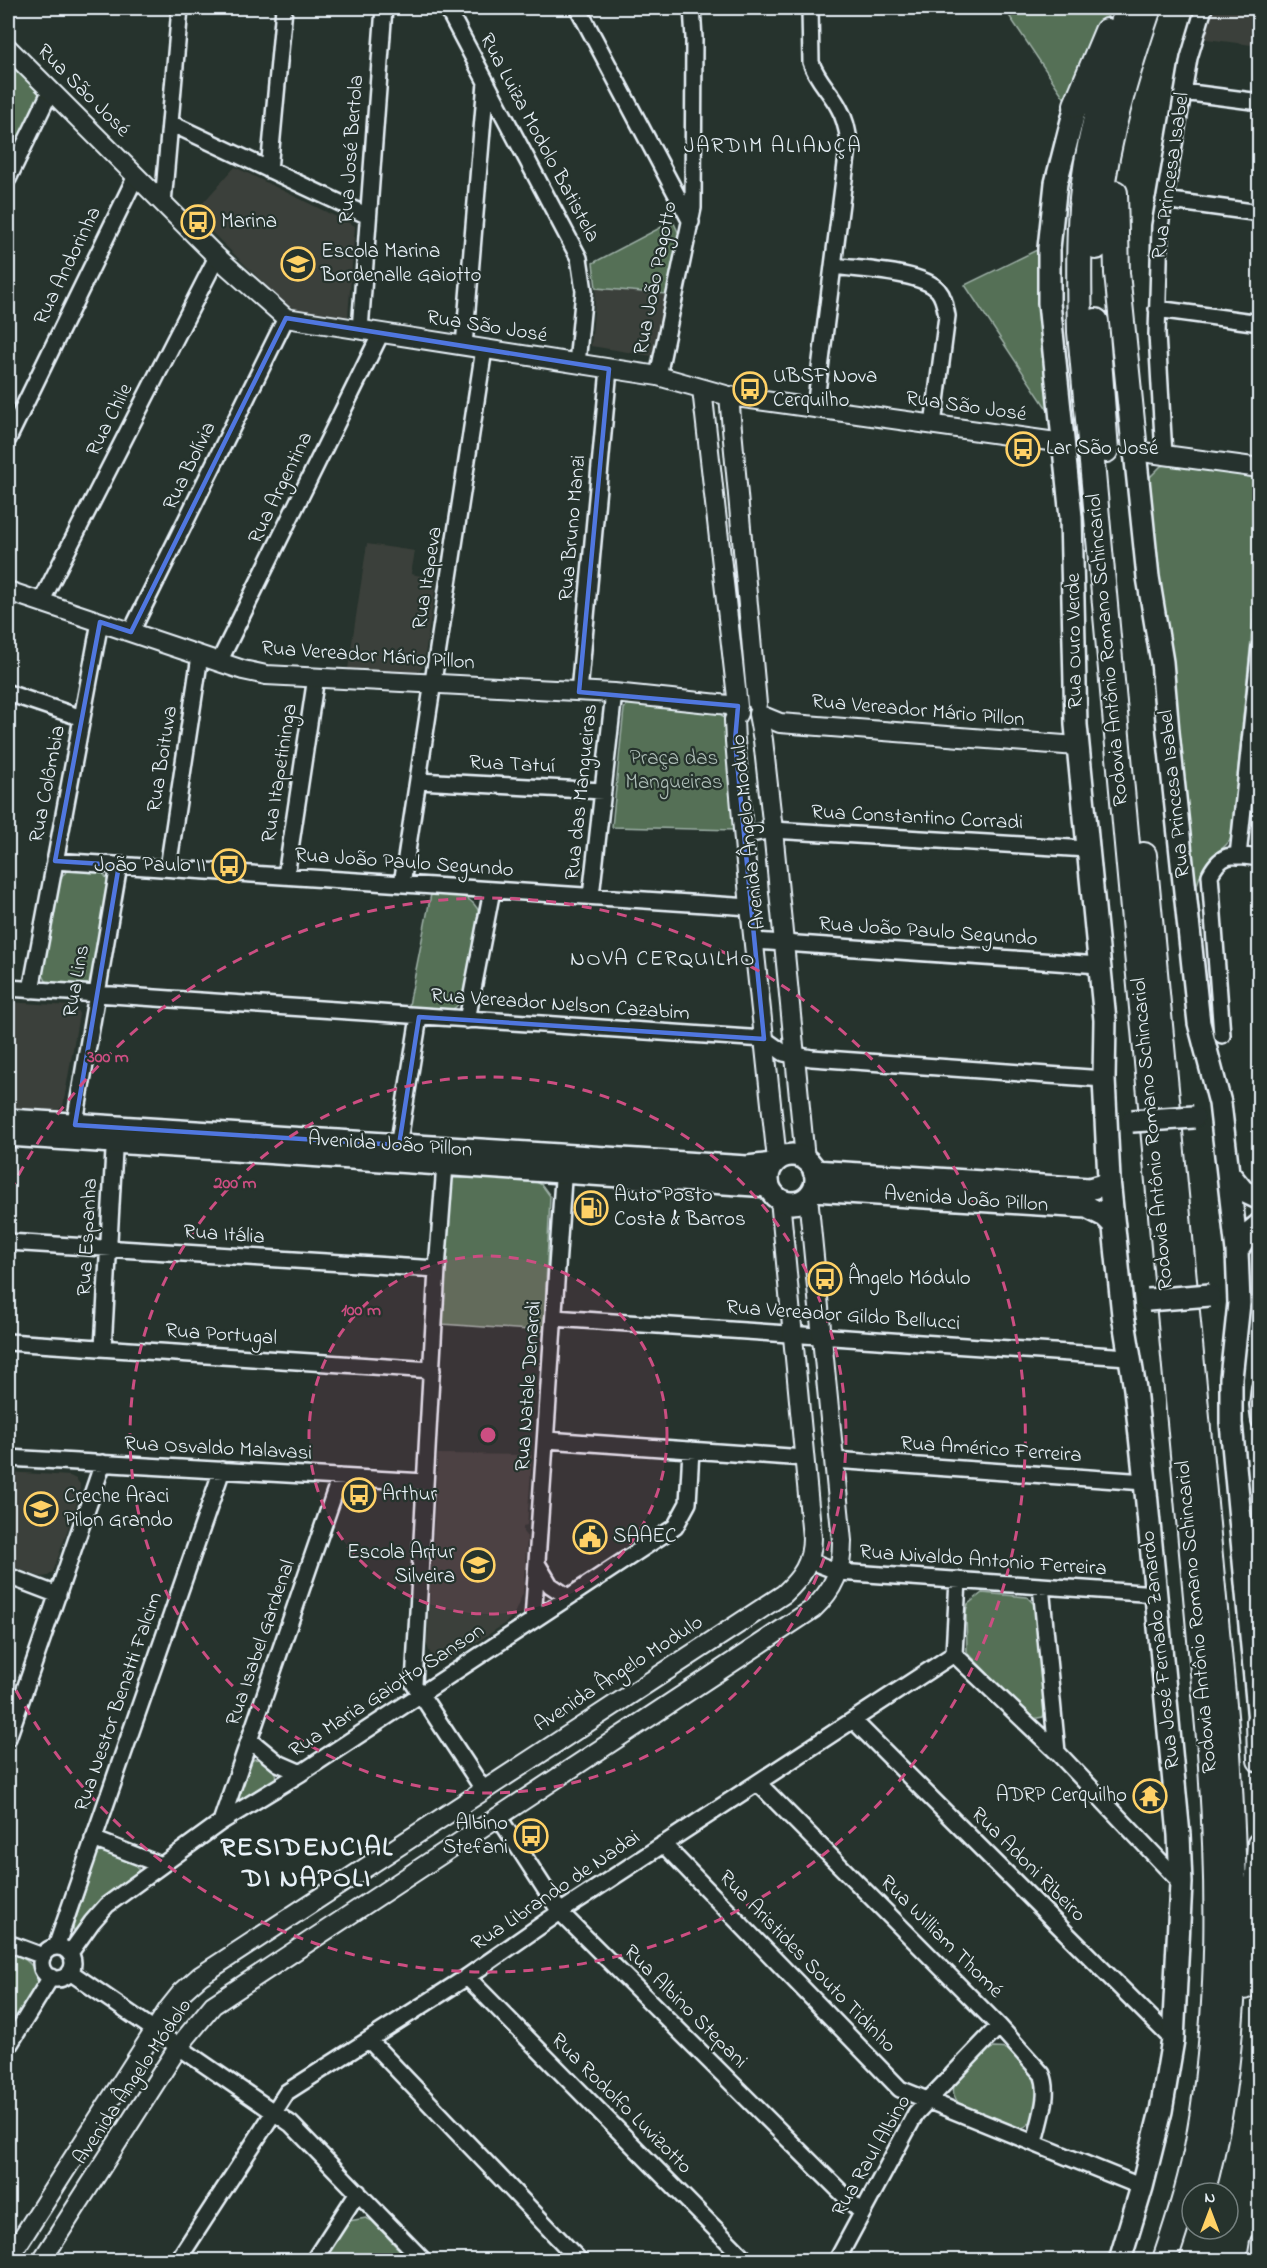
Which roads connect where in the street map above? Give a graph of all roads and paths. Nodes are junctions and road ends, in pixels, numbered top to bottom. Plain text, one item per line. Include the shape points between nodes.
1 (180, 8) edge
2 (284, 8) edge
3 (384, 8) edge
4 (447, 8) edge
5 (578, 8) edge
6 (692, 8) edge
7 (810, 8) edge
8 (1119, 8) edge
9 (1128, 8) edge
10 (1149, 8) edge
11 (1204, 8) edge
12 (8, 48) edge
13 (486, 82) junction
14 (51, 90) junction
15 (1121, 92) junction
16 (1183, 92) junction
17 (1260, 102) edge
18 (1076, 105) joint
19 (170, 123) junction
20 (269, 170) junction
21 (136, 176) junction
22 (8, 179) edge
23 (1164, 200) junction
24 (163, 203) junction
25 (1260, 213) edge
26 (368, 216) junction
27 (692, 222) junction
28 (217, 257) junction
29 (834, 266) junction
30 (1157, 309) junction
31 (286, 318) junction
32 (1260, 323) edge
33 (360, 330) junction
34 (381, 333) junction
35 (464, 346) junction
36 (484, 349) junction
37 (577, 364) junction
38 (609, 369) junction
39 (658, 376) junction
40 (702, 388) junction
41 (737, 398) junction
42 (815, 408) junction
43 (933, 425) junction
44 (8, 439) edge
45 (1063, 443) junction
46 (1135, 451) junction
47 (1164, 455) junction
48 (1260, 468) edge
49 (8, 591) edge
50 (41, 602) junction
51 (100, 622) junction
52 (131, 632) junction
53 (1260, 647) edge
54 (201, 656) junction
55 (219, 662) junction
56 (316, 677) junction
57 (433, 684) junction
58 (579, 692) junction
59 (8, 693) edge
60 (614, 693) junction
61 (738, 709) junction
62 (757, 709) junction
63 (82, 718) junction
64 (1255, 732) edge
65 (1077, 746) junction
66 (418, 781) junction
67 (603, 791) junction
68 (773, 830) junction
69 (744, 835) junction
70 (1087, 849) junction
71 (1238, 856) junction
72 (1260, 858) edge
73 (55, 861) junction
74 (119, 865) junction
75 (168, 868) junction
76 (286, 876) junction
77 (402, 884) junction
78 (492, 890) junction
79 (591, 896) junction
80 (750, 907) junction
81 (754, 941) junction
82 (784, 944) junction
83 (1099, 965) junction
84 (8, 988) edge
85 (31, 990) junction
86 (96, 995) junction
87 (418, 1017) junction
88 (467, 1020) junction
89 (1222, 1035) dead end
90 (764, 1039) junction
91 (795, 1056) junction
92 (1104, 1079) junction
93 (8, 1120) edge
94 (73, 1132) junction
95 (8, 1135) edge
96 (115, 1135) junction
97 (1225, 1135) junction
98 (1107, 1141) junction
99 (397, 1154) junction
100 (775, 1162) junction
101 (564, 1164) junction
102 (445, 1165) junction
103 (1229, 1174) junction
104 (810, 1179) junction
105 (1109, 1179) junction
106 (775, 1193) junction
107 (1260, 1199) edge
108 (1260, 1224) edge
109 (1114, 1226) junction
110 (8, 1242) edge
111 (109, 1248) junction
112 (1238, 1259) junction
113 (437, 1269) junction
114 (1120, 1286) junction
115 (554, 1318) junction
116 (792, 1334) junction
117 (822, 1336) junction
118 (8, 1342) edge
119 (103, 1348) junction
120 (1128, 1357) junction
121 (432, 1370) junction
122 (1260, 1387) edge
123 (1260, 1421) edge
124 (547, 1440) junction
125 (691, 1450) junction
126 (8, 1458) edge
127 (804, 1458) junction
128 (834, 1460) junction
129 (103, 1463) junction
130 (222, 1470) junction
131 (340, 1477) junction
132 (425, 1482) junction
133 (1145, 1482) junction
134 (810, 1561) junction
135 (537, 1565) junction
136 (839, 1572) junction
137 (8, 1576) edge
138 (958, 1580) junction
139 (1041, 1586) junction
140 (58, 1594) junction
141 (1156, 1594) junction
142 (568, 1597) junction
143 (533, 1620) junction
144 (954, 1654) junction
145 (420, 1694) junction
146 (14, 1695) edge
147 (853, 1720) junction
148 (1259, 1721) edge
149 (8, 1738) edge
150 (250, 1740) junction
151 (1057, 1752) junction
152 (1260, 1760) edge
153 (519, 1767) junction
154 (301, 1773) junction
155 (758, 1782) junction
156 (483, 1789) junction
157 (536, 1791) junction
158 (451, 1811) junction
159 (498, 1816) junction
160 (221, 1822) junction
161 (467, 1836) junction
162 (93, 1839) junction
163 (663, 1844) junction
164 (1260, 1844) edge
165 (161, 1865) junction
166 (1180, 1883) junction
167 (560, 1912) junction
168 (8, 1943) edge
169 (56, 1952) junction
170 (70, 1972) junction
171 (51, 1977) junction
172 (466, 1977) junction
173 (999, 2026) junction
174 (153, 2030) junction
175 (1173, 2040) junction
176 (370, 2041) junction
177 (179, 2046) junction
178 (8, 2048) edge
179 (1229, 2056) junction
180 (927, 2101) junction
181 (273, 2113) junction
182 (1035, 2143) junction
183 (1205, 2181) edge
184 (1142, 2187) junction
185 (358, 2192) junction
186 (862, 2213) junction
187 (1188, 2241) edge
188 (1260, 2242) edge
189 (8, 2260) edge
190 (42, 2260) edge
191 (178, 2260) edge
192 (314, 2260) edge
193 (423, 2260) edge
194 (579, 2260) edge
195 (746, 2260) edge
196 (837, 2260) edge
197 (1120, 2260) edge
198 (1165, 2260) edge
199 (1182, 2260) edge
200 (1257, 2260) edge

1 - 19 street
2 - 20 street
3 - 26 street, Rua José Bertola
4 - 13 street, Rua Luiza Modolo Batistela
5 - 27 street
6 - 27 street, Rua João Pagotto
7 - 29 street via 813,70 839,108 849,140
8 - 18 highway
9 - 198 highway, Rodovia Antônio Romano Schincariol via 1104,84 1087,169 1079,249 1080,332 1214,1806 1212,2038 1198,2144
10 - 15 highway, Rodovia Antônio Romano Schincariol
11 - 16 street, Rua Princesa Isabel
12 - 14 street, Rua São José
13 - 35 street
13 - 37 street, Rua Luiza Modolo Batistela via 579,258 584,291
14 - 21 street, Rua São José
14 - 22 street
15 - 46 highway via 1114,231
15 - 179 highway, Rodovia Antônio Romano Schincariol via 1098,215 1096,331 1227,1737 1234,1872
16 - 17 street
16 - 23 street, Rua Princesa Isabel
18 - 45 main road, Rua Ouro Verde via 1056,183 1049,248 1049,303
19 - 20 street
19 - 24 street
20 - 26 street
21 - 24 street, Rua São José
21 - 44 street, Rua Andorinha
23 - 25 street
23 - 30 street, Rua Princesa Isabel
24 - 28 street, Rua São José
26 - 33 street, Rua José Bertola
27 - 39 street, Rua João Pagotto
28 - 31 street, Rua São José
28 - 50 street, Rua Chile
29 - 42 street
29 - 43 street via 920,279 941,294 947,316
30 - 32 street
30 - 47 street, Rua Princesa Isabel
31 - 33 street, Rua São José
31 - 52 street, Rua Bolívia
33 - 34 street, Rua São José
34 - 35 street, Rua São José
34 - 55 street, Rua Argentina
35 - 36 street, Rua São José
36 - 37 street, Rua São José
36 - 57 street, Rua Itapeva
37 - 38 street, Rua São José
38 - 39 street, Rua São José
38 - 58 street, Rua Bruno Manzi
39 - 40 street, Rua São José
40 - 41 street, Rua São José
40 - 61 street, Avenida Ângelo Modulo
41 - 42 street, Rua São José
41 - 62 street, Avenida Ângelo Modulo via 732,431
42 - 43 street, Rua São José
43 - 45 street, Rua São José
45 - 65 main road, Rua Ouro Verde via 1073,541
46 - 47 street
46 - 97 main road, Rua Princesa Isabel via 1148,577 1162,662 1199,1023
47 - 48 street
49 - 50 street, Rua Vereador Mário Pillon
50 - 51 street, Rua Vereador Mário Pillon
51 - 52 street, Rua Vereador Mário Pillon
51 - 63 street, Rua Colômbia
52 - 54 street, Rua Vereador Mário Pillon
53 - 64 street
54 - 55 street, Rua Vereador Mário Pillon
54 - 75 street, Rua Boituva
55 - 56 street, Rua Vereador Mário Pillon via 266,675
56 - 57 street, Rua Vereador Mário Pillon
56 - 76 street, Rua Itapetininga
57 - 58 street, Rua Vereador Mário Pillon
57 - 66 street, Rua Itapeva
58 - 60 street, Rua Vereador Mário Pillon
59 - 63 street
60 - 61 street, Rua Vereador Mário Pillon
60 - 67 street, Rua das Mangueiras
61 - 62 street, Rua Vereador Mário Pillon via 746,699 752,700
61 - 69 street, Avenida Ângelo Modulo via 734,720
62 - 65 street, Rua Vereador Mário Pillon via 780,723
62 - 68 street, Avenida Ângelo Modulo
63 - 73 street, Rua Colômbia
64 - 71 street
65 - 70 main road, Rua Ouro Verde
66 - 67 street, Rua Tatuí
66 - 77 street, Rua Itapeva
67 - 79 street, Rua das Mangueiras
68 - 69 street, Rua Constantino Corradi
68 - 70 street, Rua Constantino Corradi
68 - 82 street, Avenida Ângelo Modulo
69 - 80 street, Avenida Ângelo Modulo
70 - 83 main road, Rua Ouro Verde
71 - 72 street
71 - 89 street, Rua Princesa Isabel via 1225,857 1210,875
73 - 74 street, Rua João Paulo Segundo
73 - 85 street, Rua Colômbia
74 - 75 street, Rua João Paulo Segundo
74 - 86 street, Rua Lins
75 - 76 street, Rua João Paulo Segundo
76 - 77 street, Rua João Paulo Segundo
77 - 78 street, Rua João Paulo Segundo
78 - 79 street, Rua João Paulo Segundo
78 - 88 street
79 - 80 street, Rua João Paulo Segundo
80 - 81 street, Avenida Ângelo Modulo
81 - 82 street, Rua João Paulo Segundo
81 - 90 street, Avenida Ângelo Modulo
82 - 83 street, Rua João Paulo Segundo
82 - 91 street, Avenida Ângelo Modulo
83 - 92 main road, Rua Ouro Verde via 1105,1020
84 - 85 street, Rua Vereador Nelson Cazabim
85 - 86 street, Rua Vereador Nelson Cazabim
86 - 87 street, Rua Vereador Nelson Cazabim
86 - 94 street, Rua Lins
87 - 88 street, Rua Vereador Nelson Cazabim
87 - 99 street
88 - 90 street, Rua Vereador Nelson Cazabim
90 - 91 street, Rua Vereador Nelson Cazabim
90 - 100 street, Avenida Ângelo Modulo
91 - 92 street, Rua Vereador Nelson Cazabim
91 - 104 street, Avenida Ângelo Modulo
92 - 98 main road, Rua Ouro Verde
93 - 94 main road, Avenida João Pillon
94 - 95 main road, Avenida João Pillon
94 - 96 main road, Avenida João Pillon
96 - 99 main road, Avenida João Pillon
96 - 111 street, Rua Espanha
97 - 98 main road, bridge via 1212,1122 1194,1117 1132,1121 1117,1128
97 - 103 main road
98 - 105 main road, Rua Ouro Verde
99 - 101 main road, Avenida João Pillon
99 - 102 main road, Avenida João Pillon
100 - 101 main road, Avenida João Pillon via 747,1167
100 - 104 main road via 788,1155
100 - 106 main road via 768,1175
101 - 102 main road, Avenida João Pillon
101 - 106 main road, Avenida João Pillon
101 - 115 street, Rua Natale Denardi
102 - 113 street
103 - 107 main road via 1243,1191
103 - 112 main road
104 - 105 main road, Avenida João Pillon via 1089,1189
104 - 106 main road via 792,1202
104 - 109 main road, Avenida João Pillon via 1087,1207
104 - 117 street, Avenida Ângelo Modulo
105 - 109 main road, Rua José Fernado Zanardo
106 - 116 street
108 - 112 main road via 1248,1234
109 - 114 main road, Rua José Fernado Zanardo
110 - 111 street, Rua Itália
111 - 113 street, Rua Itália
111 - 119 street, Rua Espanha
112 - 114 main road, bridge via 1228,1285 1210,1295 1148,1300 1132,1297
112 - 148 main road via 1231,1423
113 - 121 street
114 - 120 main road, Rua José Fernado Zanardo
115 - 116 street, Rua Vereador Gildo Bellucci
115 - 124 street, Rua Natale Denardi
116 - 117 street, Rua Vereador Gildo Bellucci
116 - 127 street
117 - 120 street, Rua Vereador Gildo Bellucci
117 - 128 street, Avenida Ângelo Modulo
118 - 119 street, Rua Portugal
119 - 121 street, Rua Portugal
120 - 133 main road, Rua José Fernado Zanardo
121 - 132 street
122 - 123 street
124 - 125 street
124 - 135 street, Rua Natale Denardi
125 - 127 street
125 - 142 street, Rua Maria Gaiotto Sanson via 688,1503 675,1527
126 - 129 street, Rua Osvaldo Malavasi
127 - 134 street via 812,1538
128 - 133 street, Rua Américo Ferreira
128 - 136 street, Avenida Ângelo Modulo via 842,1541
129 - 130 street, Rua Osvaldo Malavasi
129 - 140 street
130 - 131 street, Rua Osvaldo Malavasi
130 - 162 street, Rua Nestor Benatti Falcim
131 - 132 street, Rua Osvaldo Malavasi
131 - 150 street, Rua Isabel Gardenal
132 - 145 street via 414,1684
133 - 141 main road, Rua José Fernado Zanardo
134 - 136 street, Rua Nivaldo Antonio Ferreira
134 - 153 street, Avenida Ângelo Modulo via 801,1577 784,1593
135 - 142 street via 550,1585
135 - 143 street, Rua Natale Denardi
136 - 138 street, Rua Nivaldo Antonio Ferreira
136 - 157 street, Avenida Ângelo Modulo via 813,1609
137 - 140 street
138 - 139 street, Rua Nivaldo Antonio Ferreira
138 - 144 street
139 - 141 street, Rua Nivaldo Antonio Ferreira
139 - 151 street
140 - 146 street
141 - 166 main road, Rua José Fernado Zanardo
142 - 143 street, Rua Maria Gaiotto Sanson
143 - 145 street, Rua Maria Gaiotto Sanson
144 - 147 street, Rua Librando de Nadai
144 - 151 street
145 - 154 street, Rua Maria Gaiotto Sanson
145 - 156 street
146 - 149 street
147 - 155 street, Rua Librando de Nadai
147 - 175 street, Rua Adoni Ribeiro
148 - 152 highway
150 - 154 street via 268,1757
150 - 160 street, Rua Isabel Gardenal
151 - 166 street
153 - 156 street, Avenida Ângelo Modulo
153 - 157 street
154 - 160 street, Rua Maria Gaiotto Sanson
155 - 163 street, Rua Librando de Nadai
155 - 173 street, Rua William Thomé
156 - 158 street, Avenida Ângelo Modulo
157 - 159 street, Avenida Ângelo Modulo
158 - 161 street
158 - 174 street, Avenida Ângelo Modulo via 200,1976 181,1993
159 - 161 street, Avenida Ângelo Módolo
159 - 167 street, Rua Albino Stepani
160 - 165 street, Rua Maria Gaiotto Sanson
161 - 177 street, Avenida Ângelo Módolo via 213,2005
162 - 165 street
162 - 169 street, Rua Nestor Benatti Falcim
163 - 167 street, Rua Librando de Nadai
163 - 180 street, Rua Aristides Souto Tidinho via 900,2089
164 - 179 highway via 1249,1961
165 - 169 street, Rua Maria Gaiotto Sanson via 107,1905
166 - 175 main road, Rua José Fernado Zanardo
167 - 172 street, Rua Librando de Nadai
167 - 186 street, Rua Albino Stepani
168 - 169 street
169 - 170 street via 73,1962
169 - 171 street via 42,1966
170 - 171 street via 62,1978
170 - 174 street
171 - 178 street
172 - 176 street, Rua Librando de Nadai
172 - 195 street, Rua Rodolfo Luvizotto
173 - 180 street, Rua Raul Albino
173 - 182 street, Rua William Thomé via 1046,2082
174 - 177 street
174 - 189 street, Avenida Ângelo Módolo
175 - 184 main road, Rua José Fernado Zanardo
176 - 181 street, Rua Librando de Nadai via 287,2092
176 - 194 street
177 - 181 street
177 - 190 street, Avenida Ângelo Módolo
179 - 183 highway, Rodovia Antônio Romano Schincariol
180 - 182 street, Rua Aristides Souto Tidinho
180 - 186 street, Rua Raul Albino via 916,2113
181 - 185 street via 291,2124
181 - 191 street, Rua Librando de Nadai
182 - 184 street, Rua Aristides Souto Tidinho
184 - 197 main road, Rua José Fernado Zanardo
185 - 192 street
185 - 193 street
186 - 196 street, Rua Raul Albino
187 - 199 highway
188 - 200 street

